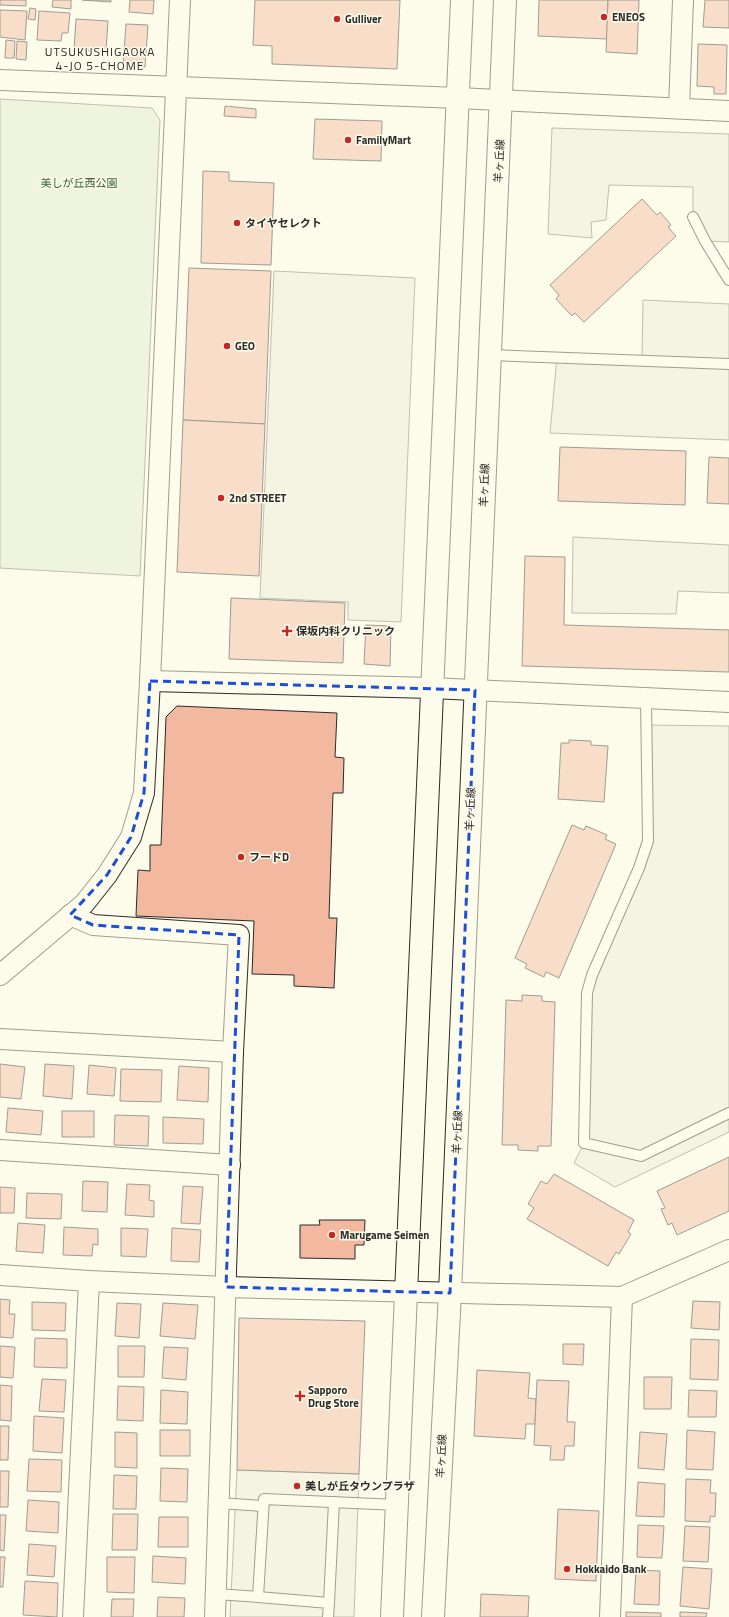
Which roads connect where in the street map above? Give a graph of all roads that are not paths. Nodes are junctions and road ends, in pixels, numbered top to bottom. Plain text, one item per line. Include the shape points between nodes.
1 (180, 0) edge
2 (462, 0) edge
3 (505, 0) edge
4 (683, 0) edge
5 (0, 80) edge
6 (175, 87) junction
7 (458, 98) junction
8 (501, 100) junction
9 (679, 108) junction
10 (729, 111) edge
11 (693, 217) dead end
12 (729, 280) edge
13 (489, 355) junction
14 (729, 364) edge
15 (150, 681) junction
16 (432, 688) junction
17 (475, 690) junction
18 (646, 698) junction
19 (729, 702) edge
20 (70, 916) junction
21 (0, 975) edge
22 (0, 1039) edge
23 (233, 1052) junction
24 (729, 1113) edge
25 (0, 1150) edge
26 (230, 1165) junction
27 (729, 1250) edge
28 (0, 1275) edge
29 (89, 1281) junction
30 (226, 1287) junction
31 (406, 1292) junction
32 (450, 1293) junction
33 (622, 1297) junction
34 (334, 1502) junction
35 (218, 1503) junction
36 (398, 1505) junction
37 (263, 1506) junction
38 (216, 1594) junction
39 (258, 1596) junction
40 (329, 1603) junction
41 (73, 1617) edge
42 (215, 1617) edge
43 (328, 1617) edge
44 (392, 1617) edge
45 (433, 1617) edge
46 (610, 1617) edge

1 - 6 street
2 - 7 main road
3 - 8 main road, 羊ヶ丘線
4 - 9 street
5 - 6 street
6 - 7 street
6 - 15 street
7 - 8 street
7 - 16 main road
8 - 9 street
8 - 13 main road, 羊ヶ丘線
9 - 10 street
11 - 12 lane
13 - 14 lane
13 - 17 main road, 羊ヶ丘線
15 - 16 street
15 - 20 street via 144,793 131,837 107,875 84,904
16 - 17 street
16 - 31 main road
17 - 18 street
17 - 32 main road, 羊ヶ丘線
18 - 19 street
18 - 24 lane via 648,841 640,868 592,975 587,993 584,1143 641,1156
20 - 21 street
20 - 23 street via 93,925 238,935
22 - 23 street
23 - 26 street
25 - 26 street
26 - 30 street
27 - 33 street
28 - 29 street
29 - 30 street
29 - 41 street
30 - 31 street
30 - 35 street
31 - 32 street
31 - 36 main road
32 - 33 street
32 - 45 main road, 羊ヶ丘線
33 - 46 street
34 - 36 lane
34 - 37 lane via 264,1499
34 - 40 lane
35 - 37 lane
35 - 38 street
36 - 44 main road
37 - 39 lane
38 - 39 lane
38 - 42 street
39 - 40 lane
40 - 43 lane

